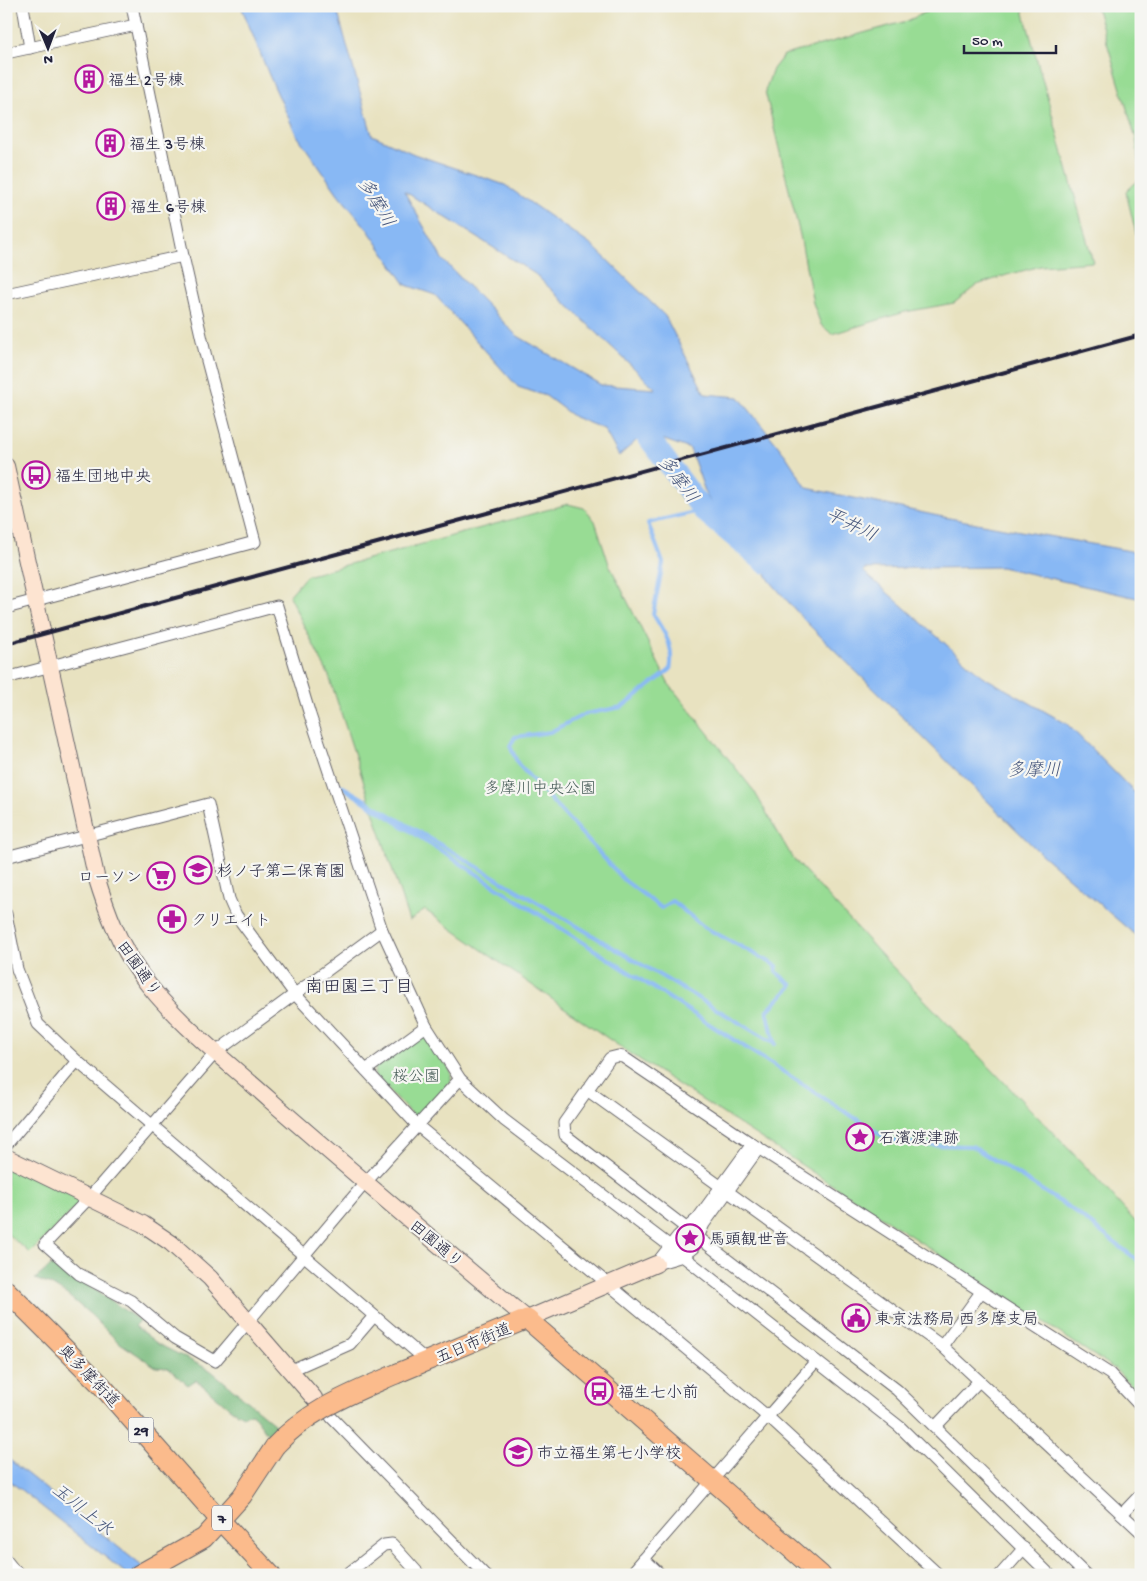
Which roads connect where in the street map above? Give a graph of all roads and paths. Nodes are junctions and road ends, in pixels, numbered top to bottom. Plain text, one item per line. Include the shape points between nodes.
1 (23, 6) edge
2 (132, 6) edge
3 (136, 25) junction
4 (30, 48) junction
5 (6, 53) edge
6 (183, 256) junction
7 (6, 294) edge
8 (6, 466) edge
9 (35, 602) junction
10 (6, 608) edge
11 (49, 667) junction
12 (6, 678) edge
13 (87, 837) junction
14 (6, 857) edge
15 (6, 914) edge
16 (382, 930) junction
17 (12, 970) edge
18 (294, 993) junction
19 (426, 1026) junction
20 (216, 1052) junction
21 (77, 1061) junction
22 (366, 1070) junction
23 (460, 1079) junction
24 (587, 1090) junction
25 (153, 1125) junction
26 (418, 1126) junction
27 (6, 1146) edge
28 (755, 1146) junction
29 (6, 1157) edge
30 (366, 1183) junction
31 (723, 1190) junction
32 (89, 1198) junction
33 (687, 1228) junction
34 (698, 1237) junction
35 (670, 1246) junction
36 (304, 1256) junction
37 (682, 1256) junction
38 (656, 1264) junction
39 (608, 1285) junction
40 (6, 1290) edge
41 (981, 1292) junction
42 (374, 1316) junction
43 (527, 1319) junction
44 (248, 1322) junction
45 (942, 1346) junction
46 (426, 1361) junction
47 (816, 1361) junction
48 (289, 1371) junction
49 (979, 1381) junction
50 (314, 1398) dead end
51 (1141, 1407) edge
52 (331, 1416) dead end
53 (767, 1416) junction
54 (936, 1426) junction
55 (712, 1481) junction
56 (1141, 1494) edge
57 (1122, 1514) junction
58 (220, 1520) junction
59 (1141, 1532) edge
60 (1024, 1548) junction
61 (644, 1559) junction
62 (6, 1560) edge
63 (143, 1572) edge
64 (419, 1574) edge
65 (20, 1575) edge
66 (271, 1575) edge
67 (346, 1575) edge
68 (485, 1575) edge
69 (630, 1575) edge
70 (661, 1575) edge
71 (821, 1575) edge
72 (939, 1575) edge
73 (1000, 1575) edge
74 (1050, 1575) edge
75 (1086, 1575) edge

1 - 4 street
2 - 3 street
3 - 4 street
3 - 6 street
4 - 5 street
6 - 7 street
6 - 9 street via 205,354 255,542
8 - 9 street, 田園通り
9 - 10 street
9 - 11 street, 田園通り
11 - 12 street
11 - 13 street, 田園通り
11 - 16 street via 277,606
13 - 14 street
13 - 18 street via 208,804 229,899 236,915
13 - 20 street, 田園通り via 112,926 124,950 166,1005
15 - 17 street
16 - 18 street
16 - 19 street
17 - 21 street via 38,1024
18 - 20 street
18 - 22 street
19 - 22 street
19 - 23 street
20 - 25 street
20 - 30 street, 田園通り
21 - 25 street
21 - 27 street
22 - 26 street
23 - 26 street
23 - 35 street via 504,1120
24 - 28 street via 610,1058 618,1056
24 - 31 street
24 - 33 street via 564,1123 565,1135
25 - 32 street
25 - 36 street
26 - 30 street
26 - 39 street
28 - 31 street
28 - 41 street
29 - 32 street
30 - 36 street
30 - 43 street, 田園通り
31 - 33 street
31 - 34 street
31 - 45 street
32 - 44 street via 143,1224 171,1242 210,1278
32 - 44 street via 44,1244 79,1274 131,1301 175,1338 215,1361
33 - 34 street
33 - 35 street
34 - 37 street via 693,1248
34 - 54 street via 897,1390
35 - 37 street
35 - 38 street
36 - 42 street
36 - 44 street
37 - 38 street
37 - 47 street
38 - 39 street
39 - 43 street
39 - 53 street
40 - 58 main road, 奥多摩街道 / 29 via 102,1386
41 - 45 street
41 - 51 street via 1110,1374
42 - 46 street
42 - 48 street via 350,1344
43 - 46 main road, 五日市街道 / 7
43 - 55 main road, 五日市街道
44 - 48 street
45 - 49 street
46 - 58 main road, 五日市街道 / 7, bridge via 326,1406 292,1428 275,1446 242,1496
47 - 53 street
47 - 60 street via 900,1427
48 - 50 street
49 - 54 street
49 - 57 street
52 - 68 street
53 - 55 street
53 - 72 street
54 - 75 street
55 - 61 street
55 - 71 main road, 五日市街道
56 - 57 street
57 - 59 street
58 - 63 main road, 五日市街道 / 7 via 204,1538
58 - 66 main road, 奥多摩街道 / 29
60 - 73 street
60 - 74 street
61 - 69 street
61 - 70 street
62 - 65 street
64 - 67 street via 392,1544 384,1545

